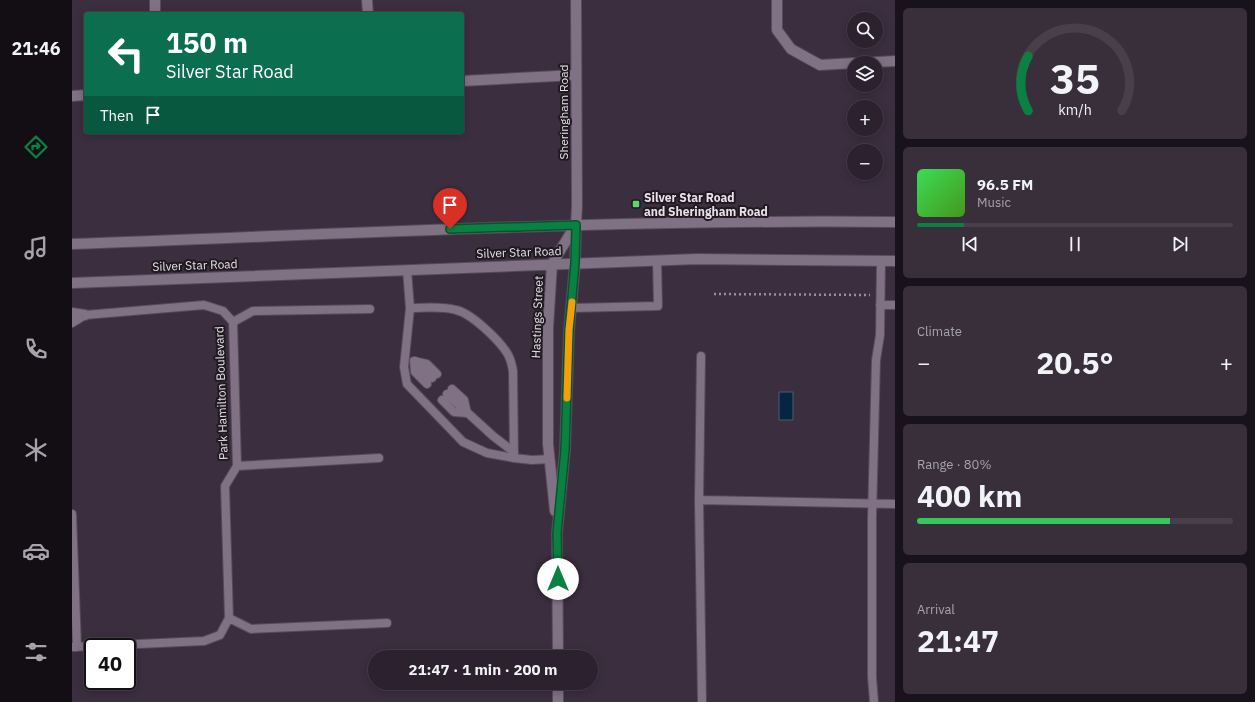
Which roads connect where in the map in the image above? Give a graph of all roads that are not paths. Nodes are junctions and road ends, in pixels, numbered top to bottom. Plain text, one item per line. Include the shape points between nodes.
1 (154, 0) edge
2 (367, 0) edge
3 (576, 0) edge
4 (777, 0) edge
5 (155, 12) edge
6 (368, 12) edge
7 (895, 61) edge
8 (883, 62) edge
9 (847, 63) edge
10 (576, 75) junction
11 (464, 81) edge
12 (84, 95) edge
13 (72, 96) edge
14 (895, 222) edge
15 (576, 225) junction
16 (86, 243) junction
17 (72, 244) edge
18 (72, 247) edge
19 (657, 260) junction
20 (881, 261) junction
21 (895, 261) edge
22 (575, 263) junction
23 (552, 264) junction
24 (407, 270) junction
25 (72, 283) edge
26 (880, 305) junction
27 (895, 305) edge
28 (410, 308) junction
29 (571, 308) junction
30 (370, 309) dead end
31 (72, 314) edge
32 (85, 314) junction
33 (233, 322) junction
34 (72, 323) edge
35 (406, 349) junction
36 (701, 356) dead end
37 (432, 379) dead end
38 (447, 394) dead end
39 (514, 455) junction
40 (380, 458) dead end
41 (550, 459) junction
42 (237, 466) junction
43 (699, 500) junction
44 (872, 504) junction
45 (895, 504) edge
46 (72, 514) edge
47 (557, 533) junction
48 (229, 618) junction
49 (387, 623) dead end
50 (74, 647) edge
51 (558, 650) edge
52 (558, 690) edge
53 (558, 702) edge
54 (702, 702) edge
55 (874, 702) edge

1 - 5 main road
2 - 6 main road
3 - 10 main road, Sheringham Road
4 - 9 main road via 777,30 791,49 820,65
7 - 8 main road
10 - 11 main road
10 - 15 main road, Sheringham Road
12 - 13 main road
14 - 15 main road, Silver Star Road via 782,221
15 - 16 main road, Silver Star Road
15 - 22 main road, Hastings Street
15 - 23 main road, Hastings Street
16 - 17 main road, Silver Star Road
16 - 18 main road
19 - 20 main road, Silver Star Road
19 - 22 main road, Silver Star Road
19 - 29 lane via 658,306
20 - 21 main road, Silver Star Road
20 - 26 lane
22 - 23 main road, Silver Star Road
22 - 29 main road, Hastings Street
23 - 24 main road, Silver Star Road
23 - 41 main road, Hastings Street via 548,328
24 - 25 main road, Silver Star Road
24 - 28 lane
26 - 27 lane
26 - 44 lane
28 - 35 lane
28 - 39 lane via 456,309 466,313 508,354 513,371
29 - 47 main road, Hastings Street via 565,450
30 - 33 lane via 253,311
31 - 32 main road, Park Hamilton Boulevard
32 - 33 lane, Park Hamilton Boulevard via 204,305 224,311
32 - 34 lane
33 - 42 lane, Park Hamilton Boulevard
35 - 37 lane
35 - 39 lane via 404,367 407,384 463,442 487,453
36 - 43 lane
38 - 39 lane
39 - 41 lane via 532,460
40 - 42 lane
41 - 47 main road, Hastings Street
42 - 48 lane, Park Hamilton Boulevard via 225,486
43 - 44 lane
43 - 54 lane
44 - 45 lane
44 - 55 lane
46 - 50 lane
47 - 51 main road, Hastings Street
48 - 49 lane via 251,629
48 - 50 lane via 220,635 204,641
52 - 53 main road

